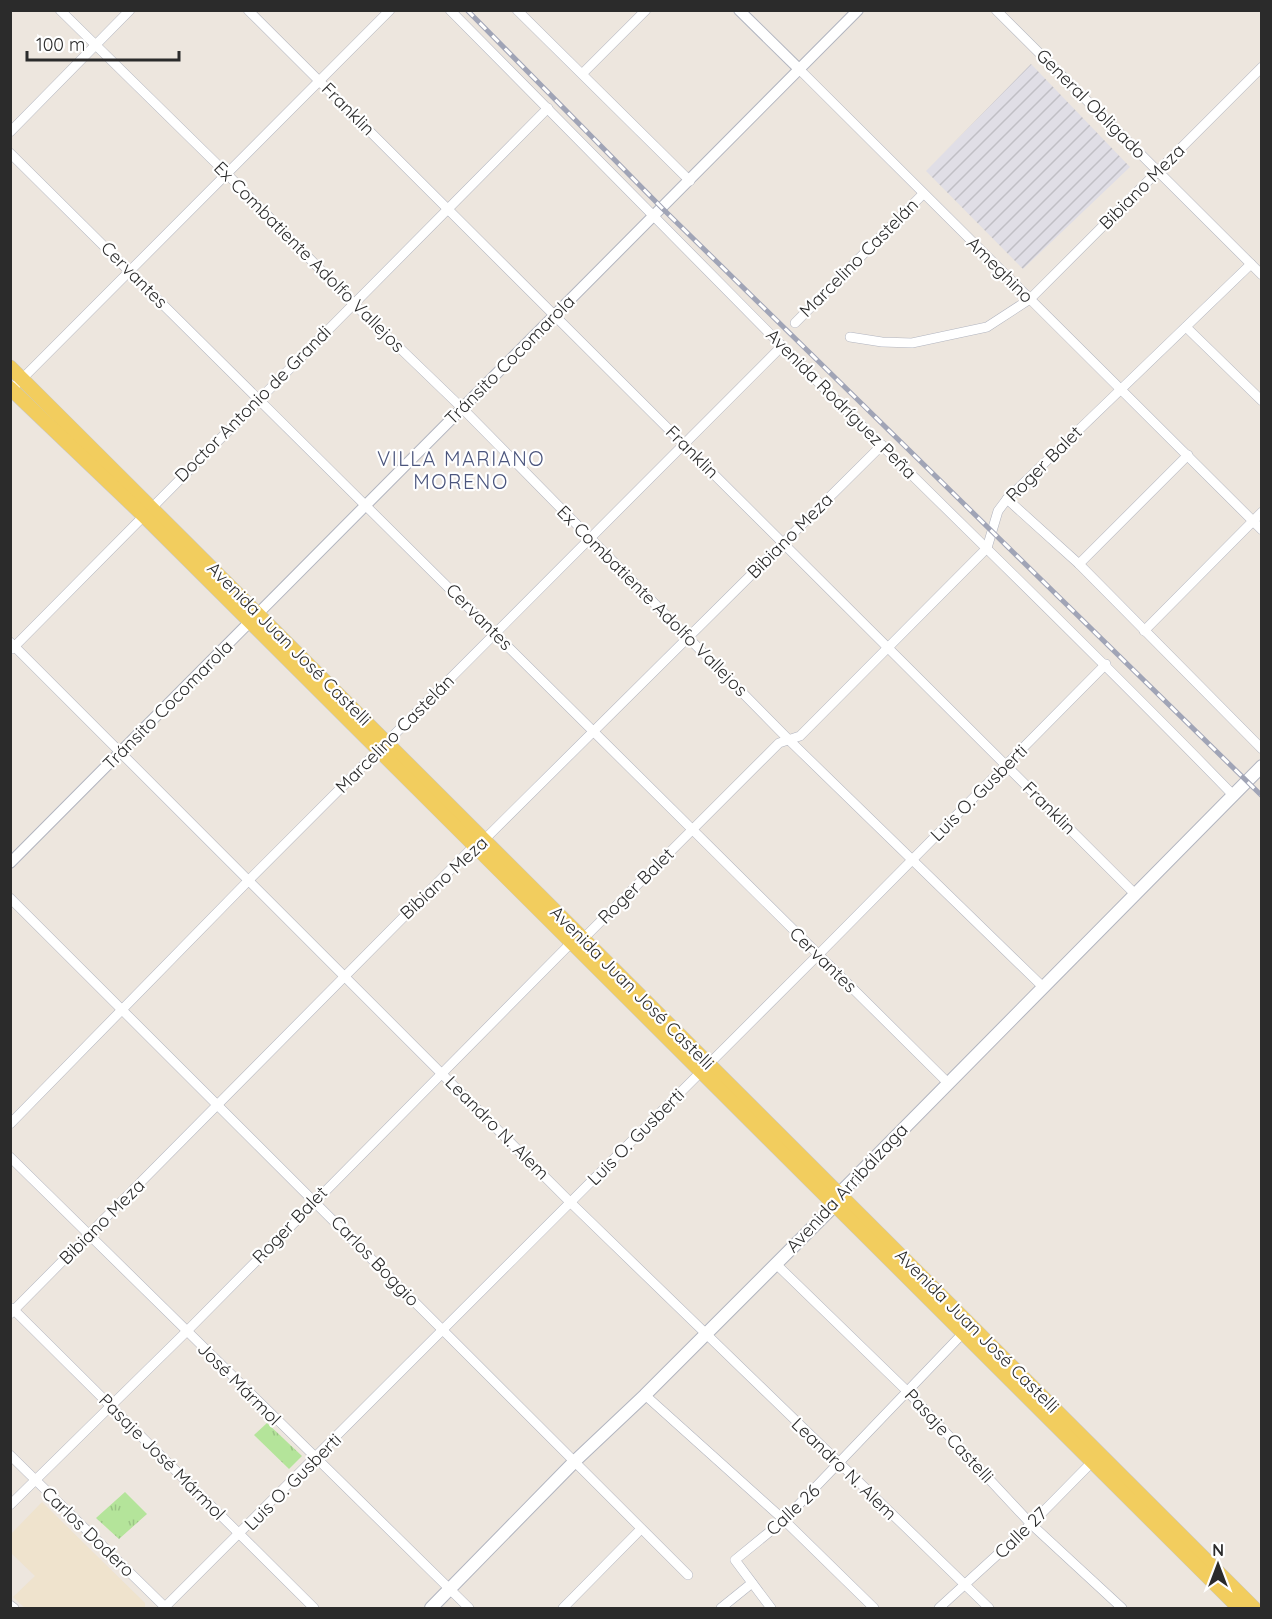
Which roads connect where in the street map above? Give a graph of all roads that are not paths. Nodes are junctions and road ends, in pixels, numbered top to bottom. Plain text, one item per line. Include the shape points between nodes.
1 (60, 10) edge
2 (130, 10) edge
3 (248, 10) edge
4 (390, 10) edge
5 (450, 10) edge
6 (517, 10) edge
7 (646, 10) edge
8 (740, 10) edge
9 (858, 10) edge
10 (996, 10) edge
11 (96, 46) junction
12 (1262, 67) edge
13 (800, 70) junction
14 (583, 73) junction
15 (320, 81) junction
16 (548, 108) junction
17 (10, 132) edge
18 (10, 153) edge
19 (1159, 171) junction
20 (227, 174) junction
21 (690, 181) junction
22 (923, 194) junction
23 (448, 209) junction
24 (656, 215) junction
25 (1251, 264) junction
26 (131, 271) junction
27 (1262, 274) edge
28 (1030, 299) junction
29 (353, 303) junction
30 (556, 315) junction
31 (795, 323) dead end
32 (1186, 327) junction
33 (850, 337) dead end
34 (782, 346) junction
35 (10, 367) edge
36 (14, 387) edge
37 (1121, 390) junction
38 (258, 398) junction
39 (1262, 401) edge
40 (462, 408) junction
41 (684, 445) junction
42 (882, 445) junction
43 (1188, 455) junction
44 (1007, 499) junction
45 (367, 504) junction
46 (148, 511) junction
47 (1262, 512) edge
48 (1252, 521) junction
49 (1262, 530) edge
50 (591, 539) junction
51 (784, 542) junction
52 (987, 548) junction
53 (1079, 564) junction
54 (255, 620) junction
55 (1144, 631) junction
56 (495, 634) junction
57 (689, 637) junction
58 (12, 646) edge
59 (889, 649) junction
60 (1106, 664) junction
61 (593, 733) junction
62 (789, 740) junction
63 (383, 747) junction
64 (1262, 749) edge
65 (120, 753) junction
66 (1006, 765) junction
67 (1262, 766) edge
68 (1233, 795) junction
69 (691, 830) junction
70 (479, 843) junction
71 (914, 859) junction
72 (10, 863) edge
73 (249, 880) junction
74 (1135, 894) junction
75 (10, 898) edge
76 (584, 938) junction
77 (570, 944) junction
78 (818, 955) junction
79 (344, 974) junction
80 (1042, 986) junction
81 (124, 1009) junction
82 (704, 1069) junction
83 (442, 1072) junction
84 (947, 1082) junction
85 (218, 1106) junction
86 (10, 1124) edge
87 (10, 1157) edge
88 (315, 1200) junction
89 (837, 1200) junction
90 (570, 1202) junction
91 (90, 1234) junction
92 (776, 1264) junction
93 (12, 1310) edge
94 (967, 1329) junction
95 (187, 1331) junction
96 (443, 1331) junction
97 (706, 1335) junction
98 (908, 1392) junction
99 (645, 1395) junction
100 (111, 1406) junction
101 (10, 1455) edge
102 (1097, 1458) junction
103 (315, 1460) junction
104 (575, 1461) junction
105 (839, 1465) junction
106 (35, 1480) junction
107 (10, 1505) edge
108 (784, 1520) junction
109 (1031, 1524) junction
110 (641, 1529) junction
111 (240, 1536) junction
112 (688, 1575) dead end
113 (752, 1583) junction
114 (965, 1585) junction
115 (450, 1590) junction
116 (10, 1605) edge
117 (1243, 1607) edge
118 (14, 1608) edge
119 (165, 1608) edge
120 (314, 1608) edge
121 (431, 1608) edge
122 (469, 1608) edge
123 (563, 1608) edge
124 (721, 1608) edge
125 (771, 1608) edge
126 (874, 1608) edge
127 (939, 1608) edge
128 (988, 1608) edge
129 (1122, 1608) edge

1 - 11 street, Ex Combatiente Adolfo Vallejos
2 - 11 street
3 - 15 street, Franklin
4 - 15 street
5 - 16 street, Avenida Rodríguez Peña
6 - 14 street
7 - 14 street
8 - 13 street, Ameghino
9 - 13 street, Tránsito Cocomarola
10 - 19 street, General Obligado
11 - 17 street
11 - 20 street, Ex Combatiente Adolfo Vallejos
12 - 19 street, Bibiano Meza
13 - 21 street, Tránsito Cocomarola
13 - 22 street, Ameghino
14 - 21 street
15 - 20 street
15 - 23 street, Franklin
16 - 23 street, Doctor Antonio de Grandi
16 - 24 street, Avenida Rodríguez Peña
18 - 26 street, Cervantes
19 - 25 street, General Obligado
19 - 28 street, Bibiano Meza
20 - 26 street
20 - 29 street, Ex Combatiente Adolfo Vallejos
21 - 24 street, Tránsito Cocomarola
22 - 28 street, Ameghino
22 - 31 street, Marcelino Castelán
23 - 29 street, Doctor Antonio de Grandi
23 - 30 street, Franklin
24 - 30 street, Tránsito Cocomarola
24 - 34 street, Avenida Rodríguez Peña
25 - 27 street, General Obligado
25 - 32 street, Roger Balet
26 - 36 street
26 - 38 street, Cervantes
28 - 33 street, Bibiano Meza via 987,327 922,341 882,342
28 - 37 street, Ameghino
29 - 38 street, Doctor Antonio de Grandi
29 - 40 street, Ex Combatiente Adolfo Vallejos
30 - 40 street, Tránsito Cocomarola
30 - 41 street, Franklin
32 - 37 street, Roger Balet
32 - 39 street
34 - 41 street, Marcelino Castelán
34 - 42 street, Avenida Rodríguez Peña
35 - 36 main road, Avenida Juan José Castelli
36 - 46 main road, Avenida Juan José Castelli
37 - 43 street, Ameghino
37 - 44 street, Roger Balet
38 - 45 street, Cervantes
38 - 46 street, Doctor Antonio de Grandi
40 - 45 street, Tránsito Cocomarola
40 - 50 street, Ex Combatiente Adolfo Vallejos
41 - 50 street, Marcelino Castelán
41 - 51 street, Franklin
42 - 51 street, Bibiano Meza
42 - 52 street, Avenida Rodríguez Peña
43 - 48 street, Ameghino
43 - 53 street
44 - 52 street, Roger Balet via 998,512
44 - 53 street
45 - 54 street, Tránsito Cocomarola
45 - 56 street, Cervantes
46 - 54 main road, Avenida Juan José Castelli
46 - 58 street, Doctor Antonio de Grandi
47 - 48 street
48 - 49 street, Ameghino
48 - 55 street
50 - 56 street, Marcelino Castelán
50 - 57 street, Ex Combatiente Adolfo Vallejos
51 - 57 street, Bibiano Meza
51 - 59 street, Franklin
52 - 59 street, Roger Balet
52 - 60 street, Avenida Rodríguez Peña
53 - 55 street
54 - 63 main road, Avenida Juan José Castelli
54 - 65 street, Tránsito Cocomarola
55 - 64 street
56 - 61 street, Cervantes
56 - 63 street, Marcelino Castelán
57 - 61 street, Bibiano Meza
57 - 62 street, Ex Combatiente Adolfo Vallejos
58 - 65 street, Leandro N. Alem
59 - 62 street, Roger Balet via 800,736
59 - 66 street, Franklin
60 - 66 street, Luis O. Gusberti
60 - 68 street, Avenida Rodríguez Peña
61 - 69 street, Cervantes
61 - 70 street, Bibiano Meza
62 - 69 street, Roger Balet via 779,743
62 - 71 street, Ex Combatiente Adolfo Vallejos
63 - 70 main road, Avenida Juan José Castelli
63 - 73 street, Marcelino Castelán
65 - 72 street, Tránsito Cocomarola
65 - 73 street, Leandro N. Alem
66 - 71 street, Luis O. Gusberti
66 - 74 street, Franklin
67 - 68 main road, Avenida Arribálzaga
68 - 74 main road, Avenida Arribálzaga
69 - 76 street, Roger Balet
69 - 78 street, Cervantes
70 - 76 main road, Avenida Juan José Castelli
70 - 77 main road, Avenida Juan José Castelli
70 - 79 street, Bibiano Meza
71 - 78 street, Luis O. Gusberti
71 - 80 street, Ex Combatiente Adolfo Vallejos
73 - 79 street, Leandro N. Alem
73 - 81 street, Marcelino Castelán
74 - 80 main road, Avenida Arribálzaga
75 - 81 street, Carlos Boggio
76 - 77 street, Roger Balet
76 - 82 main road, Avenida Juan José Castelli
77 - 82 main road, Avenida Juan José Castelli
77 - 83 street, Roger Balet
78 - 82 street, Luis O. Gusberti
78 - 84 street, Cervantes
79 - 83 street, Leandro N. Alem
79 - 85 street, Bibiano Meza
80 - 84 main road, Avenida Arribálzaga
81 - 85 street, Carlos Boggio
81 - 86 street, Marcelino Castelán
82 - 89 main road, Avenida Juan José Castelli
82 - 90 street, Luis O. Gusberti
83 - 88 street, Roger Balet
83 - 90 street, Leandro N. Alem
84 - 89 main road, Avenida Arribálzaga
85 - 88 street, Carlos Boggio
85 - 91 street, Bibiano Meza
87 - 91 street, José Mármol
88 - 95 street, Roger Balet
88 - 96 street, Carlos Boggio
89 - 92 main road, Avenida Arribálzaga
89 - 94 main road, Avenida Juan José Castelli
90 - 96 street, Luis O. Gusberti
90 - 97 street, Leandro N. Alem
91 - 93 street, Bibiano Meza
91 - 95 street, José Mármol
92 - 97 main road, Avenida Arribálzaga
92 - 98 street, Pasaje Castelli
93 - 100 street, Pasaje José Mármol
94 - 98 street, Calle 26
94 - 102 main road, Avenida Juan José Castelli
95 - 100 street, Roger Balet
95 - 103 street, José Mármol
96 - 103 street, Luis O. Gusberti
96 - 104 street, Carlos Boggio
97 - 99 main road, Avenida Arribálzaga
97 - 105 street, Leandro N. Alem
98 - 105 street, Calle 26
98 - 109 street, Pasaje Castelli
99 - 104 main road, Avenida Arribálzaga
99 - 108 street
100 - 106 street, Roger Balet
100 - 111 street, Pasaje José Mármol
101 - 106 street, Carlos Dodero
102 - 109 street, Calle 27
102 - 117 main road, Avenida Juan José Castelli
103 - 111 street, Luis O. Gusberti
103 - 115 street, José Mármol
104 - 110 street, Carlos Boggio
104 - 115 main road, Avenida Arribálzaga
105 - 108 street, Calle 26
105 - 114 street, Leandro N. Alem
106 - 107 street, Roger Balet
106 - 119 street, Carlos Dodero
108 - 113 street, Calle 26 via 735,1560
108 - 126 street
109 - 114 street, Calle 27
109 - 129 street, Pasaje Castelli
110 - 112 street, Carlos Boggio
110 - 123 street
111 - 119 street, Luis O. Gusberti
111 - 120 street, Pasaje José Mármol
113 - 124 street
113 - 125 street
114 - 127 street, Calle 27
114 - 128 street, Leandro N. Alem
115 - 121 main road, Avenida Arribálzaga
115 - 122 street, José Mármol
116 - 118 street

